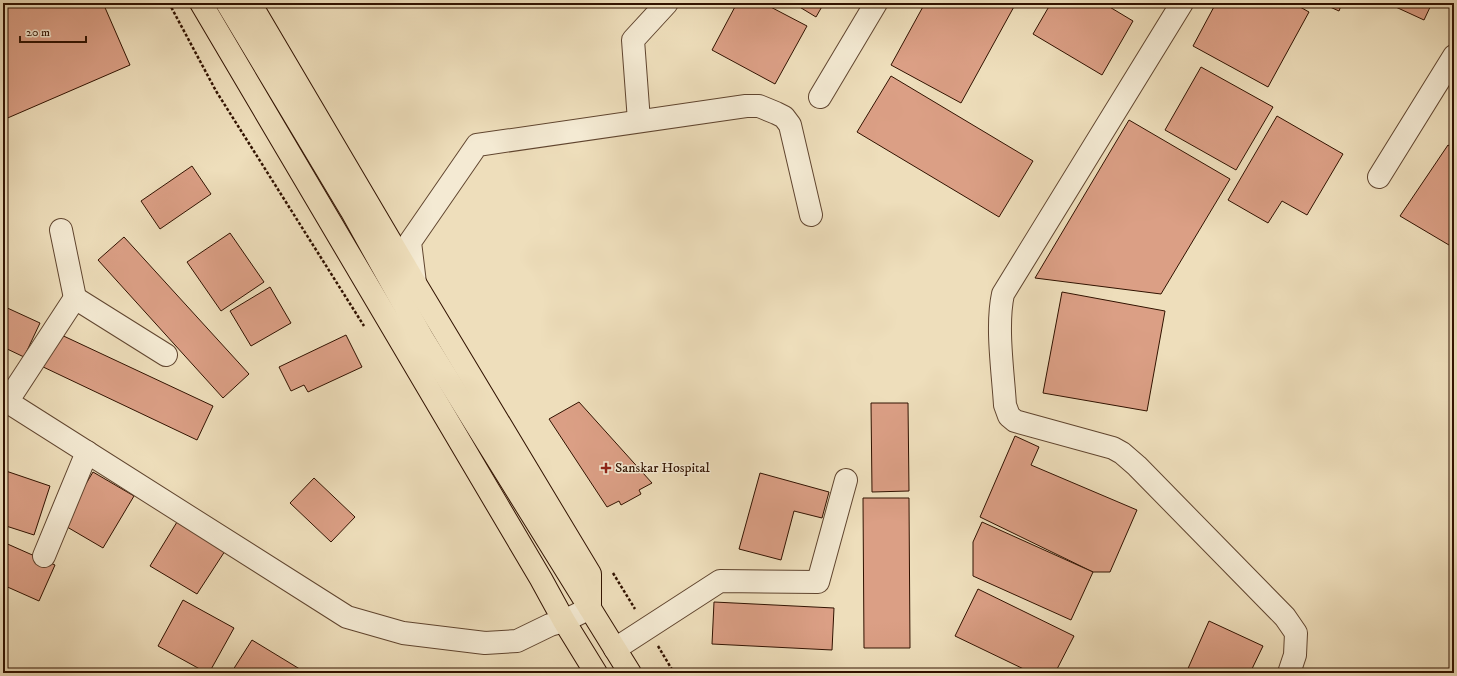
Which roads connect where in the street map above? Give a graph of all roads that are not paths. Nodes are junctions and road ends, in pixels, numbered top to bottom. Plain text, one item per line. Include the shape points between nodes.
1 (186, 3) edge
2 (201, 3) edge
3 (227, 3) edge
4 (250, 3) edge
5 (667, 3) edge
6 (876, 3) edge
7 (1182, 3) edge
8 (1454, 56) edge
9 (820, 97) dead end
10 (639, 121) junction
11 (1379, 176) dead end
12 (811, 216) dead end
13 (61, 230) dead end
14 (415, 283) junction
15 (75, 298) junction
16 (166, 355) dead end
17 (5, 400) edge
18 (87, 452) junction
19 (846, 480) dead end
20 (44, 556) dead end
21 (590, 608) junction
22 (564, 621) junction
23 (615, 650) junction
24 (596, 673) edge
25 (630, 673) edge
26 (1289, 673) edge

1 - 22 main road via 550,612
2 - 22 main road
3 - 21 main road via 351,210 423,339
4 - 14 main road
5 - 10 street via 633,40
6 - 9 street
7 - 26 street via 1003,294 1000,305 1000,329 1005,405 1009,416 1015,421 1113,448 1137,466 1285,617 1296,633 1295,655
8 - 11 street
10 - 12 street via 746,106 759,106 784,117 793,135
10 - 14 street via 477,145 410,242
13 - 15 street
14 - 21 main road via 590,574
15 - 16 street
15 - 17 street
17 - 18 street
18 - 20 street
18 - 22 street via 347,617 403,633 485,642 516,641
19 - 23 street via 818,582 720,581
21 - 22 street
21 - 23 main road
22 - 24 main road
23 - 25 main road

